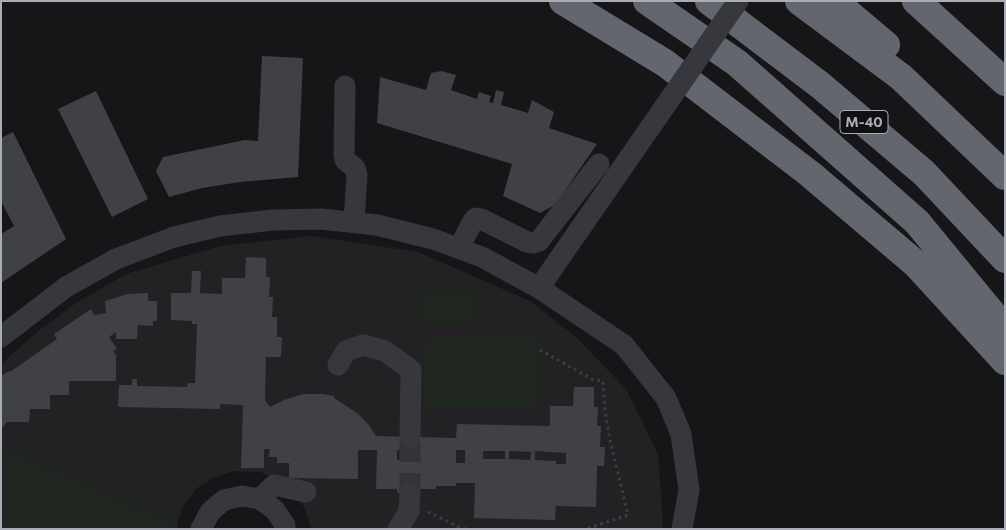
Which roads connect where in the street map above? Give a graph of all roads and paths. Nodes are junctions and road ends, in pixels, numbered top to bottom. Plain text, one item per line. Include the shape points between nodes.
1 (647, 1) edge
2 (709, 1) edge
3 (738, 1) edge
4 (799, 1) edge
5 (834, 1) edge
6 (916, 1) edge
7 (565, 4) edge
8 (901, 77) junction
9 (1005, 82) edge
10 (345, 86) dead end
11 (599, 164) dead end
12 (1005, 176) edge
13 (354, 222) junction
14 (459, 248) junction
15 (1005, 259) edge
16 (539, 288) junction
17 (1005, 329) edge
18 (1, 336) edge
19 (540, 350) dead end
20 (1005, 361) edge
21 (338, 365) dead end
22 (410, 437) tunnel mouth
23 (306, 492) dead end
24 (409, 498) joint
25 (260, 499) junction
26 (289, 527) edge
27 (201, 529) edge
28 (398, 529) edge
29 (466, 529) edge
30 (586, 529) edge
31 (682, 529) edge

1 - 17 highway via 737,63 916,222
2 - 15 highway, M-40 via 820,85 924,174
3 - 16 street, bridge
4 - 8 highway
5 - 8 highway via 892,49
6 - 9 highway
7 - 20 highway via 665,64 810,174 916,264
8 - 12 highway
10 - 13 street via 344,154 357,175
11 - 14 street via 539,241 527,242 476,218
13 - 14 street via 387,227
13 - 18 street via 273,220 220,226 174,237 116,259 66,287
14 - 16 street
16 - 31 street via 624,346 666,398 681,434 689,490
19 - 30 path via 592,380 603,382 610,440 628,515
21 - 22 street via 346,351 363,345 385,351 411,370
23 - 25 street via 274,486
24 - 28 street via 409,511
24 - 29 path
25 - 26 street via 275,510
25 - 27 street via 242,496 224,500 210,512

